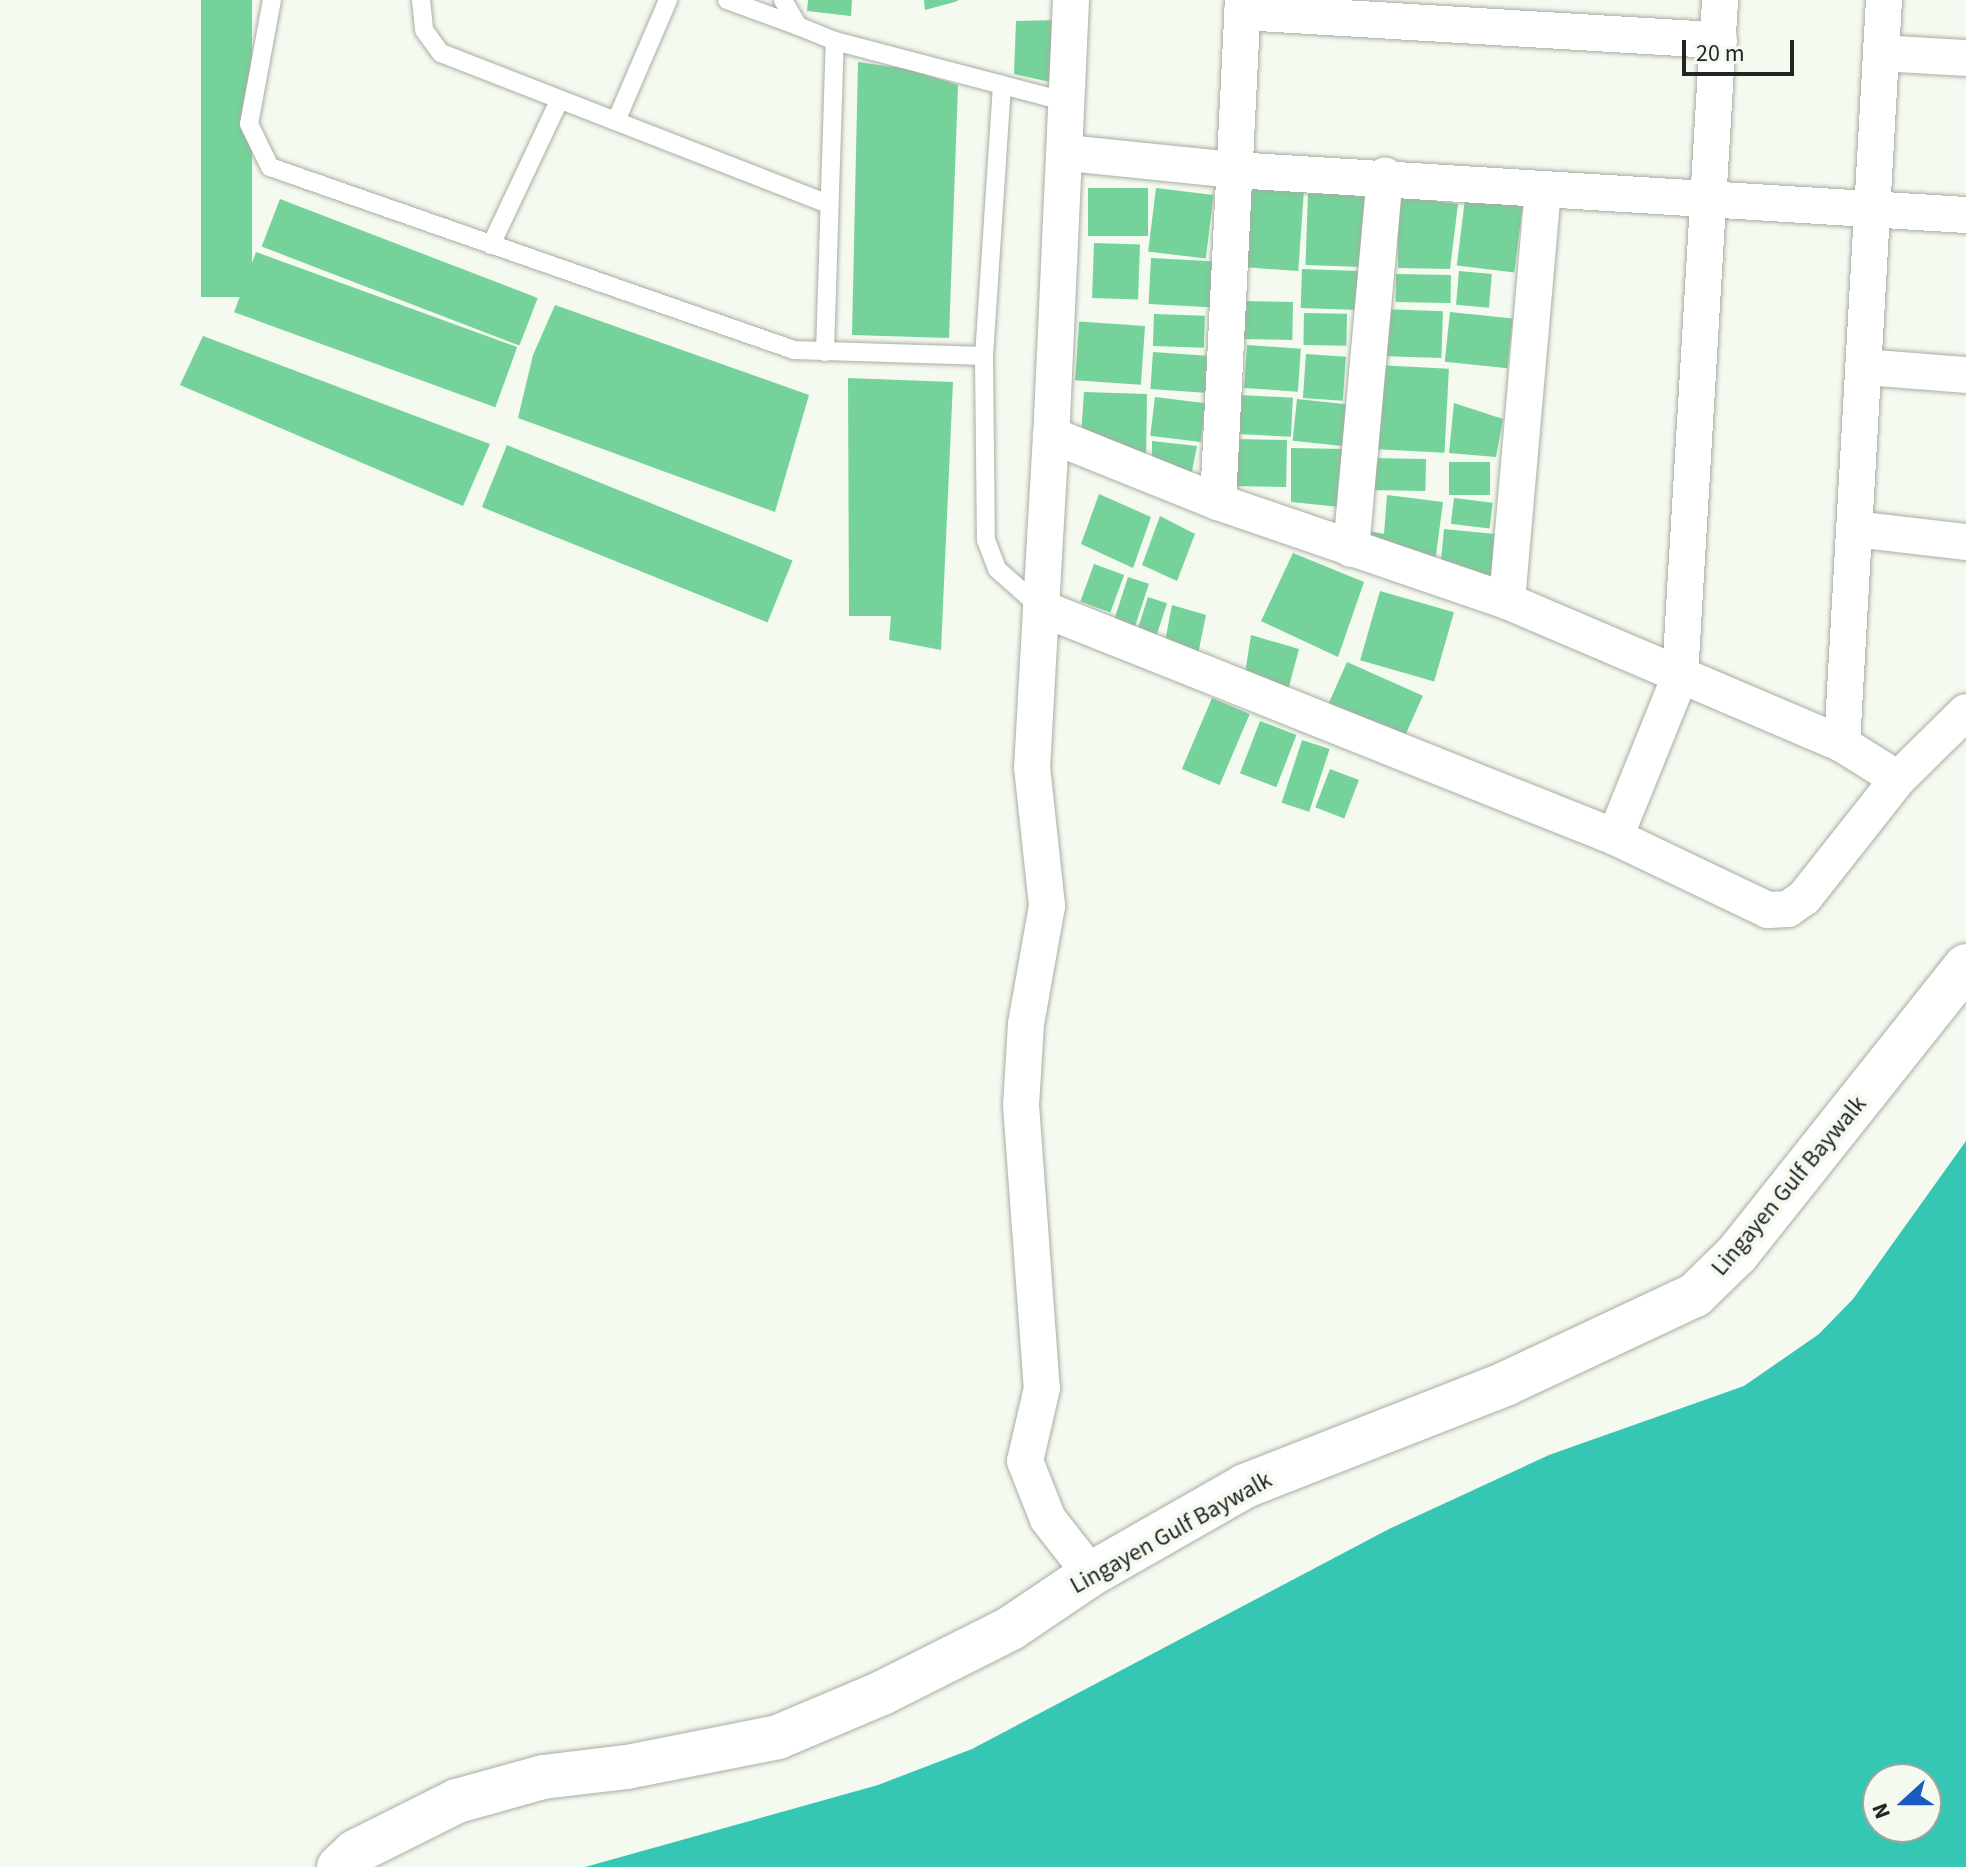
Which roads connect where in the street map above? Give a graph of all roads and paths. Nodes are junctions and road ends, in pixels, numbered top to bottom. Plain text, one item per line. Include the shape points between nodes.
1 (272, 0) edge
2 (421, 0) edge
3 (668, 0) edge
4 (727, 0) edge
5 (783, 0) edge
6 (1071, 0) edge
7 (1720, 0) edge
8 (1884, 0) edge
9 (1242, 6) edge
10 (798, 26) junction
11 (1719, 40) junction
12 (835, 41) junction
13 (1881, 53) junction
14 (1966, 58) edge
15 (1002, 85) junction
16 (560, 99) junction
17 (1068, 102) junction
18 (616, 121) junction
19 (1067, 153) junction
20 (1234, 170) junction
21 (1385, 176) junction
22 (1543, 190) junction
23 (1707, 198) junction
24 (829, 204) junction
25 (1871, 209) junction
26 (1966, 215) edge
27 (491, 245) junction
28 (825, 352) junction
29 (984, 356) junction
30 (1864, 367) junction
31 (1966, 375) edge
32 (1051, 435) junction
33 (1218, 502) junction
34 (1854, 529) junction
35 (1966, 542) edge
36 (1351, 549) junction
37 (1507, 601) junction
38 (1041, 608) junction
39 (1680, 676) junction
40 (1966, 712) edge
41 (1842, 744) junction
42 (1898, 779) junction
43 (1615, 837) junction
44 (1966, 966) edge
45 (1091, 1574) junction
46 (339, 1867) edge

1 - 27 lane via 249,124 270,167
2 - 16 lane via 424,30 441,53
3 - 18 lane
4 - 10 lane
5 - 10 lane
6 - 17 street
7 - 11 street
8 - 13 street
9 - 11 street
9 - 20 street
10 - 12 lane
11 - 23 street
12 - 15 lane
12 - 24 lane
13 - 14 street
13 - 25 street
15 - 17 lane
15 - 29 lane
16 - 18 lane
16 - 27 lane
17 - 19 street
18 - 24 lane
19 - 20 street
19 - 32 street
20 - 21 street
20 - 33 street
21 - 22 street
21 - 36 street
22 - 23 street
22 - 37 street
23 - 25 street
23 - 39 street
24 - 28 lane
25 - 26 street
25 - 30 street
27 - 28 lane via 771,344
28 - 29 lane
29 - 38 lane via 986,540 997,569
30 - 31 street
30 - 34 street
32 - 33 street
32 - 38 street
33 - 36 street
34 - 35 street
34 - 41 street
36 - 37 street
37 - 39 street
38 - 43 street
38 - 45 street via 1032,767 1047,906 1026,1024 1021,1105 1042,1388 1025,1461 1048,1519
39 - 41 street
39 - 43 street
40 - 42 street
41 - 42 street
42 - 43 street via 1804,898 1788,909 1768,910
44 - 45 street, Lingayen Gulf Baywalk via 1757,1231 1695,1295 1505,1384 1245,1486
45 - 46 street, Lingayen Gulf Baywalk via 1011,1628 882,1693 778,1737 627,1767 543,1777 457,1801 355,1852

